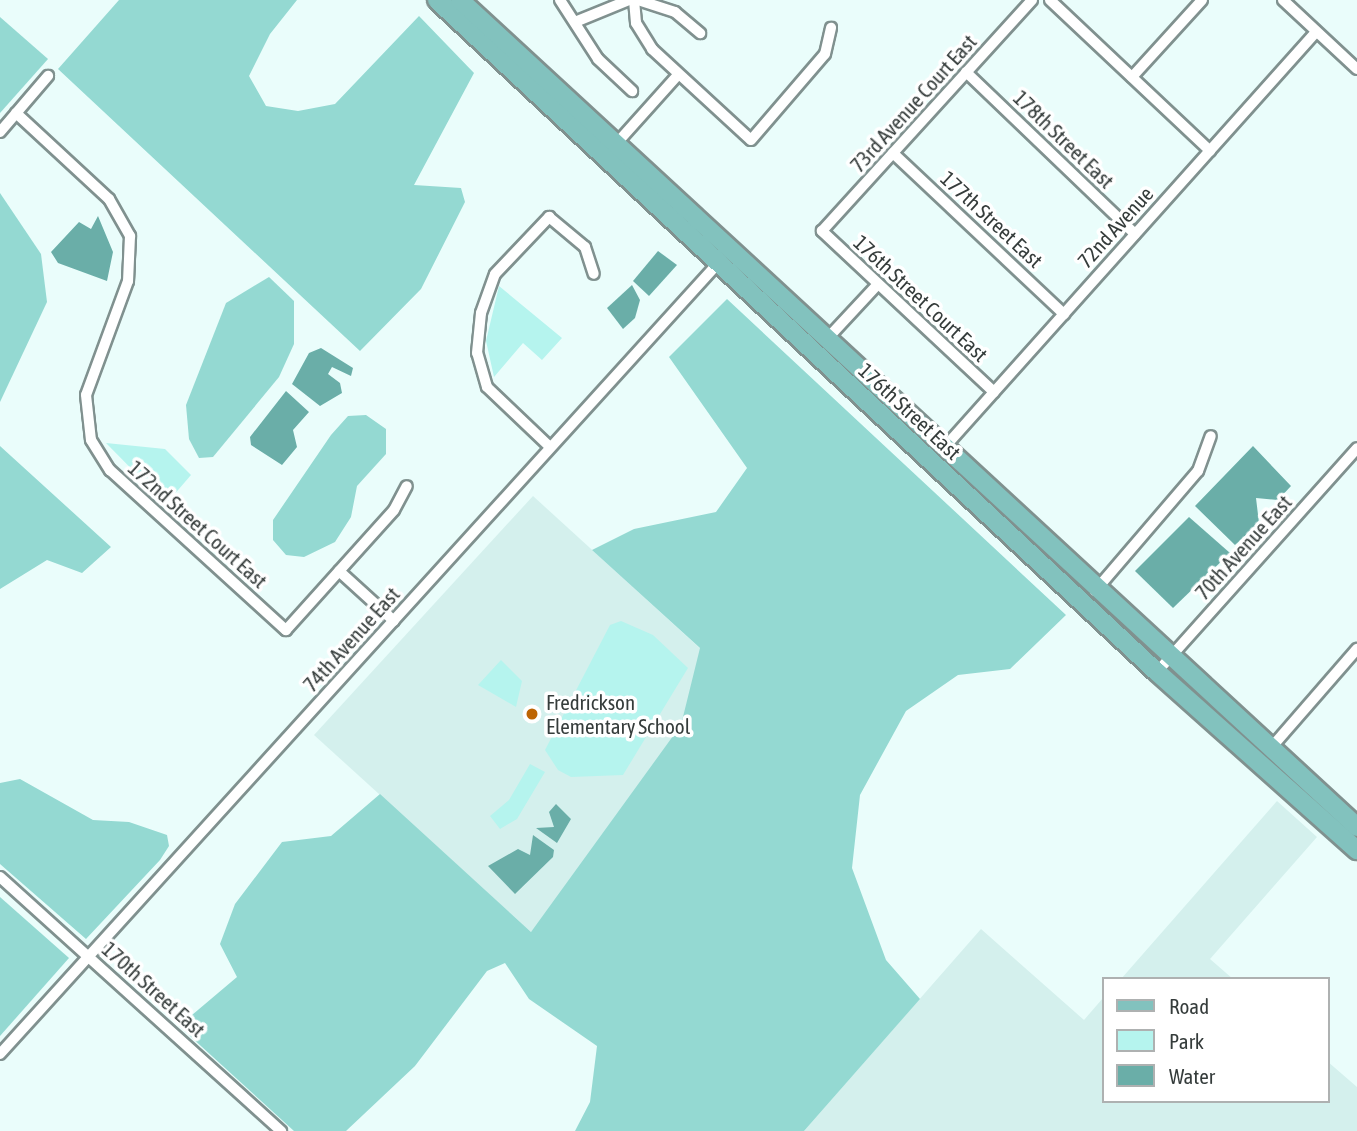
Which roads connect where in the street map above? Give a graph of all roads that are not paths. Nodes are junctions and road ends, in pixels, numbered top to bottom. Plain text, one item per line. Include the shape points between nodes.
1 (437, 0) edge
2 (460, 0) edge
3 (560, 0) edge
4 (634, 0) edge
5 (1032, 0) edge
6 (1050, 0) edge
7 (1202, 0) edge
8 (1283, 0) edge
9 (575, 22) junction
10 (831, 28) dead end
11 (1316, 32) junction
12 (700, 33) dead end
13 (1357, 69) edge
14 (966, 72) junction
15 (678, 75) junction
16 (48, 76) dead end
17 (1132, 77) junction
18 (632, 91) dead end
19 (16, 113) junction
20 (574, 124) junction
21 (0, 132) edge
22 (616, 144) junction
23 (1210, 151) junction
24 (893, 153) junction
25 (822, 232) joint
26 (1135, 234) junction
27 (724, 257) junction
28 (594, 274) dead end
29 (878, 284) junction
30 (1064, 314) junction
31 (826, 340) junction
32 (994, 392) junction
33 (1211, 436) dead end
34 (550, 447) junction
35 (1357, 448) edge
36 (943, 449) junction
37 (407, 486) dead end
38 (340, 571) junction
39 (1095, 591) junction
40 (394, 621) junction
41 (1357, 649) edge
42 (1163, 666) junction
43 (1270, 749) junction
44 (1357, 827) edge
45 (1357, 850) edge
46 (0, 877) edge
47 (89, 956) junction
48 (0, 1054) edge
49 (281, 1131) edge

1 - 20 main road, 176th Street East
2 - 22 main road, 176th Street East
3 - 9 street
4 - 9 street
4 - 12 street via 675,12
4 - 15 street via 644,38
5 - 14 street, 73rd Avenue Court East
6 - 17 street
7 - 17 street
8 - 11 street
9 - 18 street via 598,59
10 - 15 street via 825,54 751,140
11 - 13 street
11 - 23 street, 72nd Avenue
14 - 24 street, 73rd Avenue Court East
14 - 26 street, 178th Street East
15 - 22 street
16 - 19 street
17 - 23 street
19 - 21 street
19 - 38 street, 172nd Street Court East via 109,199 130,236 128,281 86,395 91,440 110,470 286,630
20 - 22 main road via 605,145
20 - 27 main road, 176th Street East
22 - 27 main road, 176th Street East
23 - 26 street, 72nd Avenue
24 - 25 street, 73rd Avenue Court East
24 - 30 street, 177th Street East
25 - 29 street, 176th Street Court East
26 - 30 street, 72nd Avenue
27 - 31 main road, 176th Street East
27 - 34 street, 74th Avenue East
27 - 42 main road, 176th Street East
28 - 34 street via 585,247 550,217 488,287 477,354 487,387
29 - 31 street
29 - 32 street, 176th Street Court East
30 - 32 street, 72nd Avenue
31 - 36 main road, 176th Street East
32 - 36 street, 72nd Avenue
33 - 39 street via 1198,471
34 - 40 street, 74th Avenue East
35 - 42 street, 70th Avenue East
36 - 39 main road, 176th Street East
37 - 38 street via 394,510
38 - 40 street
39 - 42 main road, 176th Street East
40 - 47 street, 74th Avenue East
41 - 43 street
42 - 43 main road, 176th Street East
42 - 45 main road, 176th Street East
43 - 44 main road, 176th Street East
46 - 47 street, 170th Street East
47 - 48 street, 74th Avenue East
47 - 49 street, 170th Street East

